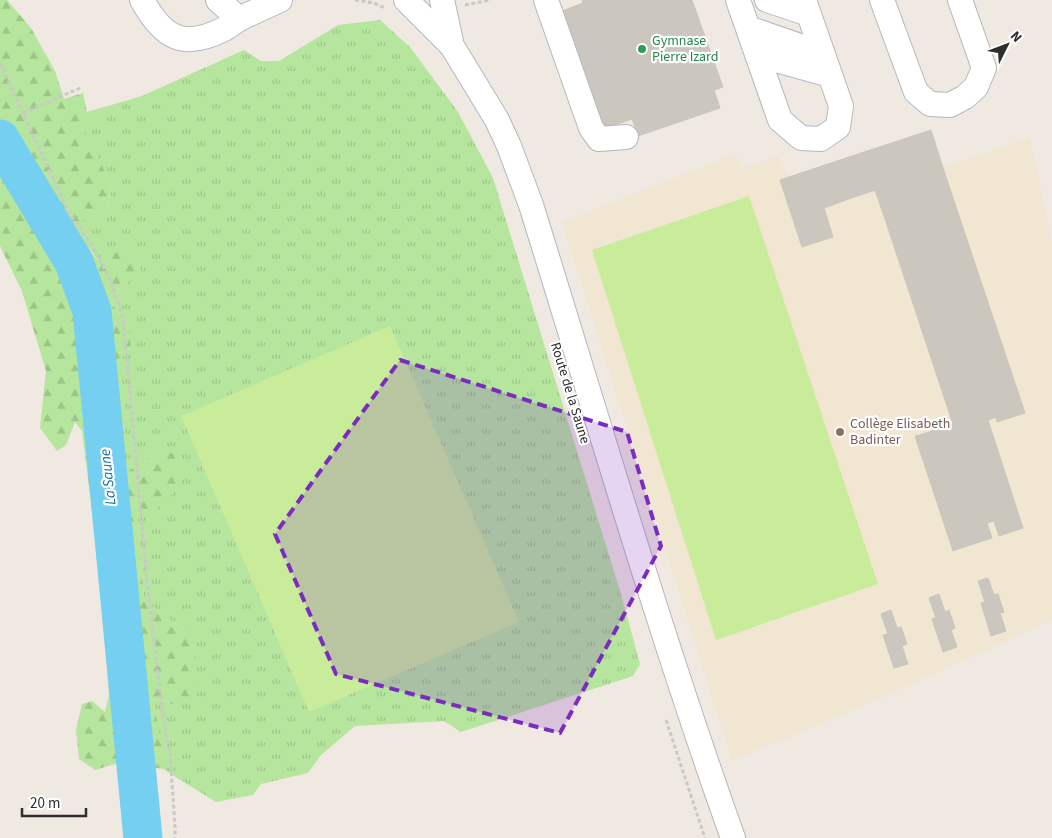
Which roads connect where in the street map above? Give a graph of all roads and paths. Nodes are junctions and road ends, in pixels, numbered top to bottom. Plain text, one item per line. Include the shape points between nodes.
1 (142, 0) edge
2 (218, 0) edge
3 (280, 0) edge
4 (355, 0) edge
5 (491, 0) edge
6 (546, 0) edge
7 (767, 0) edge
8 (882, 0) edge
9 (960, 0) edge
10 (474, 2) edge
11 (449, 4) edge
12 (398, 5) edge
13 (807, 7) edge
14 (743, 13) edge
15 (239, 19) junction
16 (452, 46) junction
17 (758, 55) junction
18 (823, 55) junction
19 (0, 63) edge
20 (80, 88) dead end
21 (23, 113) junction
22 (626, 137) dead end
23 (665, 716) dead end
24 (175, 838) edge
25 (705, 838) edge
26 (733, 838) edge

1 - 15 street via 161,27 182,40 200,38
2 - 15 street
3 - 15 street
4 - 12 path
5 - 10 path
6 - 22 street via 591,128 599,138
7 - 13 street
8 - 9 street via 916,92 930,104 950,105 965,98 976,87 984,68
10 - 11 path
11 - 16 street, Route de la Saune
12 - 16 street, Route de la Saune
13 - 18 street
14 - 17 street
14 - 18 street
16 - 26 street, Route de la Saune via 497,120 531,205 658,620
17 - 18 street
17 - 18 street via 780,120 801,138 821,139 838,127 841,106
19 - 21 path
20 - 21 path
21 - 24 path via 68,211 110,279 123,318 148,589 170,753
23 - 25 path

